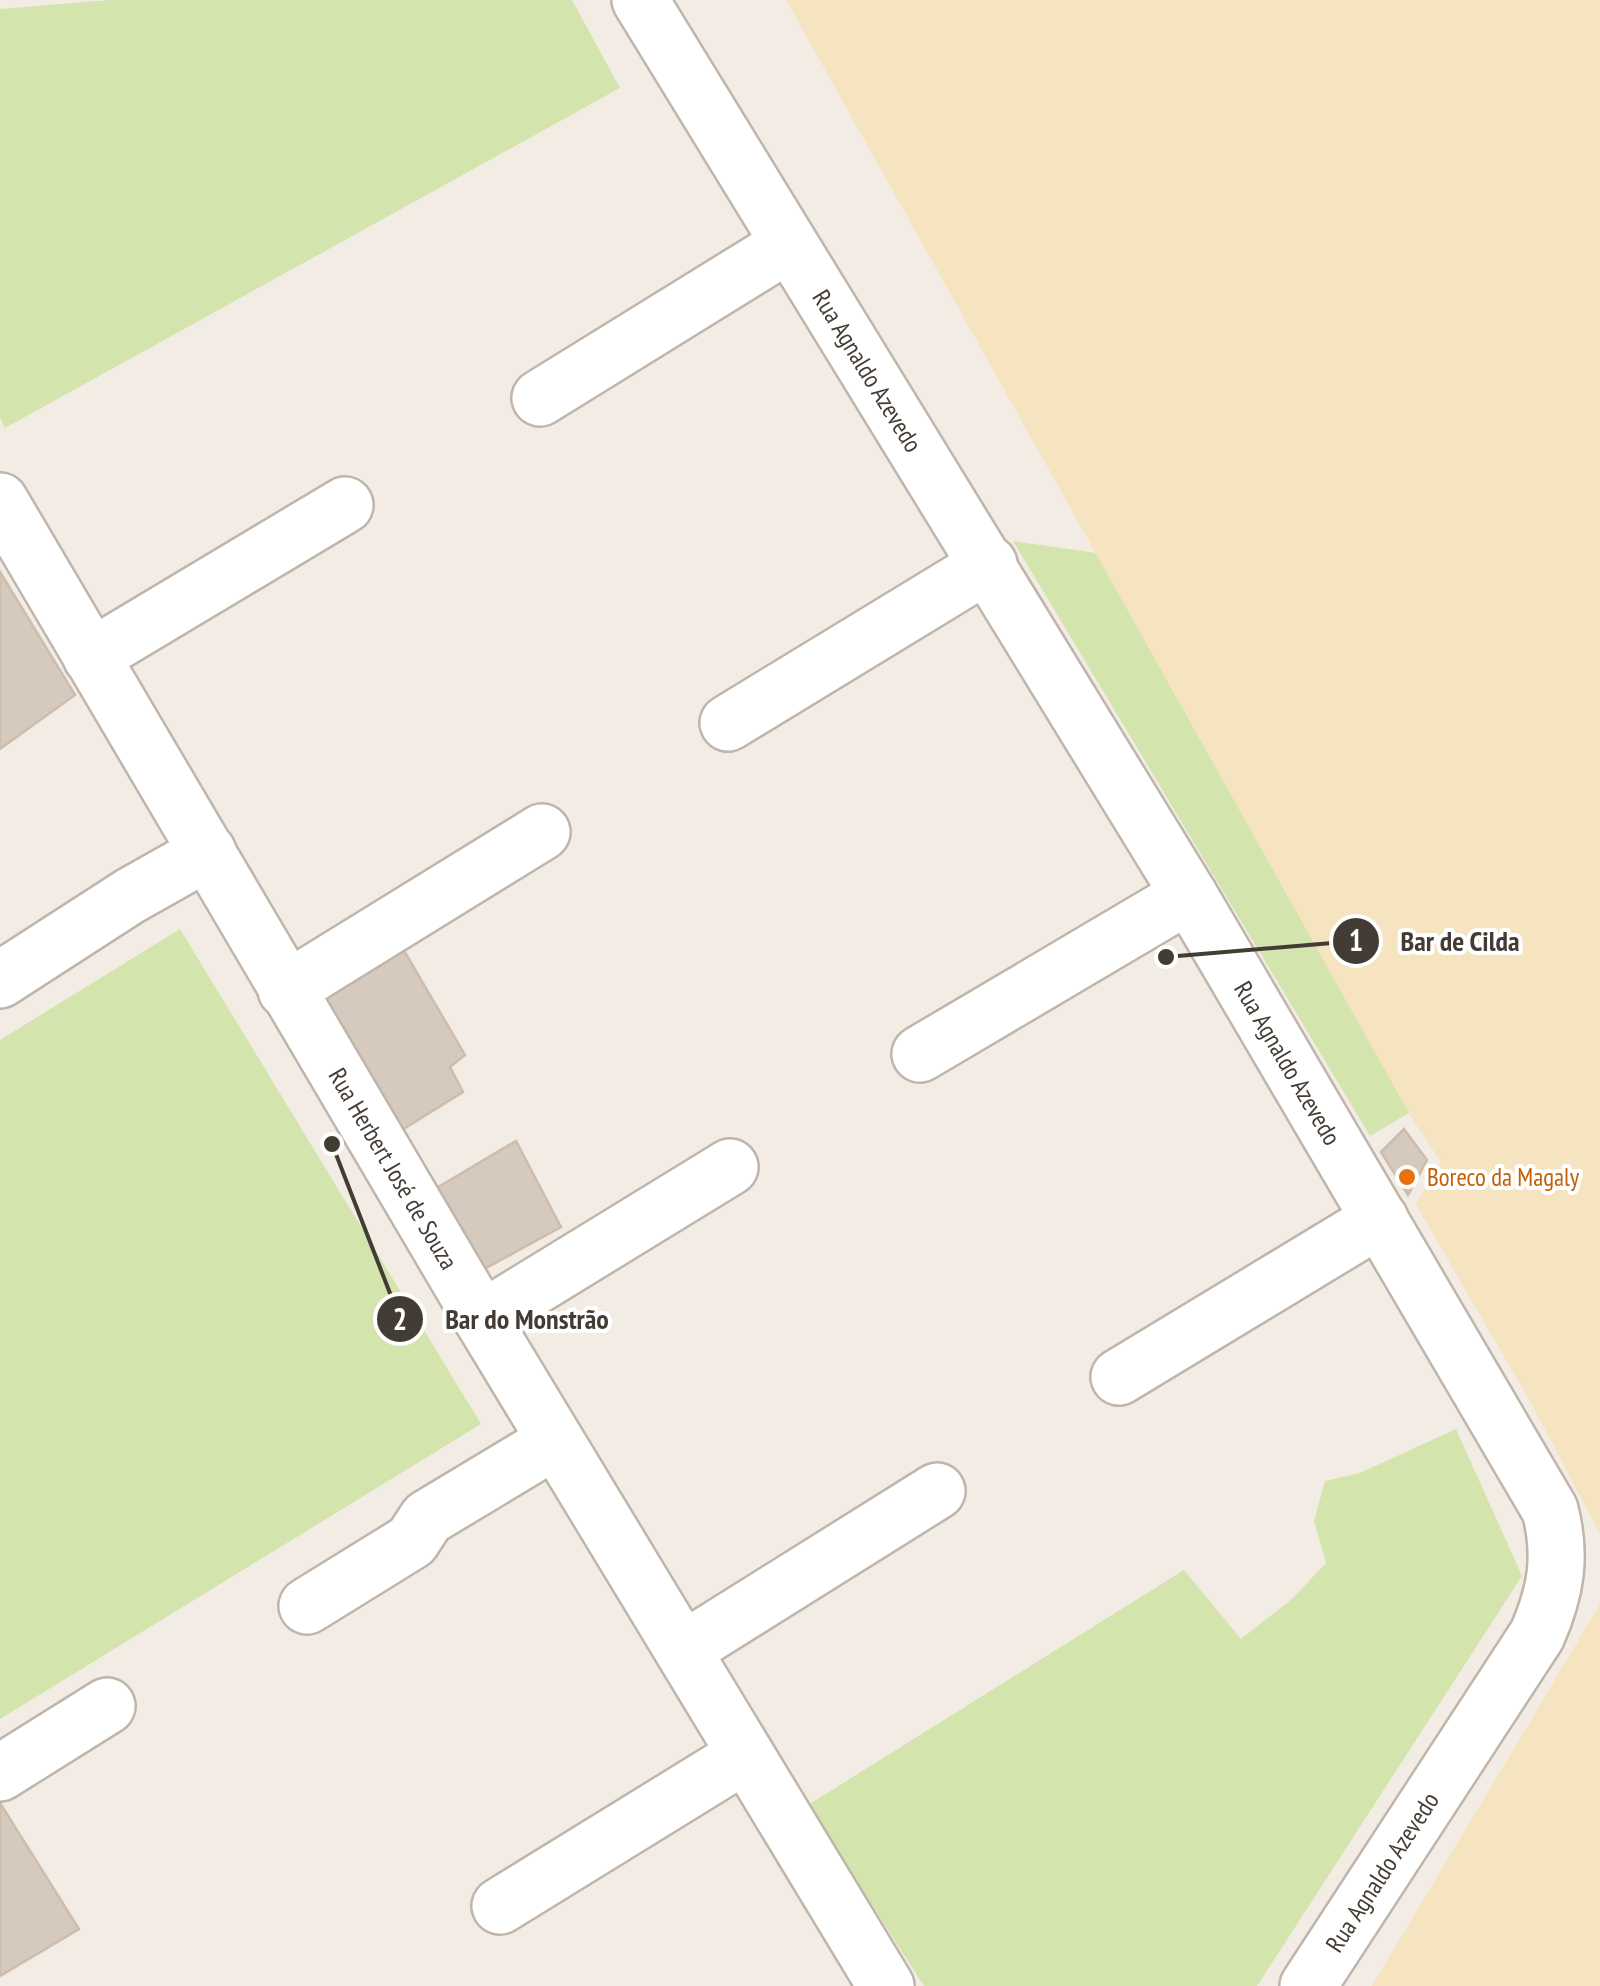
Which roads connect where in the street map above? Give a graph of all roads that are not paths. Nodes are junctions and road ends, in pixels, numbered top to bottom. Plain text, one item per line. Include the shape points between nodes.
1 (640, 0) edge
2 (789, 244) junction
3 (540, 398) dead end
4 (344, 504) dead end
5 (7, 530) edge
6 (989, 564) junction
7 (91, 657) junction
8 (728, 723) dead end
9 (542, 832) dead end
10 (208, 852) junction
11 (1189, 895) junction
12 (0, 980) edge
13 (286, 990) junction
14 (920, 1054) dead end
15 (730, 1167) dead end
16 (1380, 1219) junction
17 (482, 1319) junction
18 (1119, 1377) dead end
19 (555, 1441) junction
20 (937, 1491) dead end
21 (306, 1606) dead end
22 (683, 1650) junction
23 (107, 1706) dead end
24 (744, 1756) junction
25 (0, 1772) edge
26 (500, 1906) dead end
27 (886, 1986) edge
28 (1308, 1986) edge

1 - 2 street, Rua Agnaldo Azevedo
2 - 3 street
2 - 6 street, Rua Agnaldo Azevedo
4 - 7 street
5 - 7 street, Rua Herbert José de Souza
6 - 8 street
6 - 11 street, Rua Agnaldo Azevedo
7 - 10 street, Rua Herbert José de Souza
9 - 13 street
10 - 12 street
10 - 13 street, Rua Herbert José de Souza
11 - 14 street
11 - 16 street, Rua Agnaldo Azevedo
13 - 17 street, Rua Herbert José de Souza
15 - 17 street
16 - 18 street
16 - 28 street, Rua Agnaldo Azevedo via 1550,1510 1558,1568 1537,1635
17 - 19 street, Rua Herbert José de Souza
19 - 21 street via 427,1518 412,1541
19 - 22 street, Rua Herbert José de Souza
20 - 22 street
22 - 24 street, Rua Herbert José de Souza
23 - 25 street
24 - 26 street
24 - 27 street, Rua Herbert José de Souza

